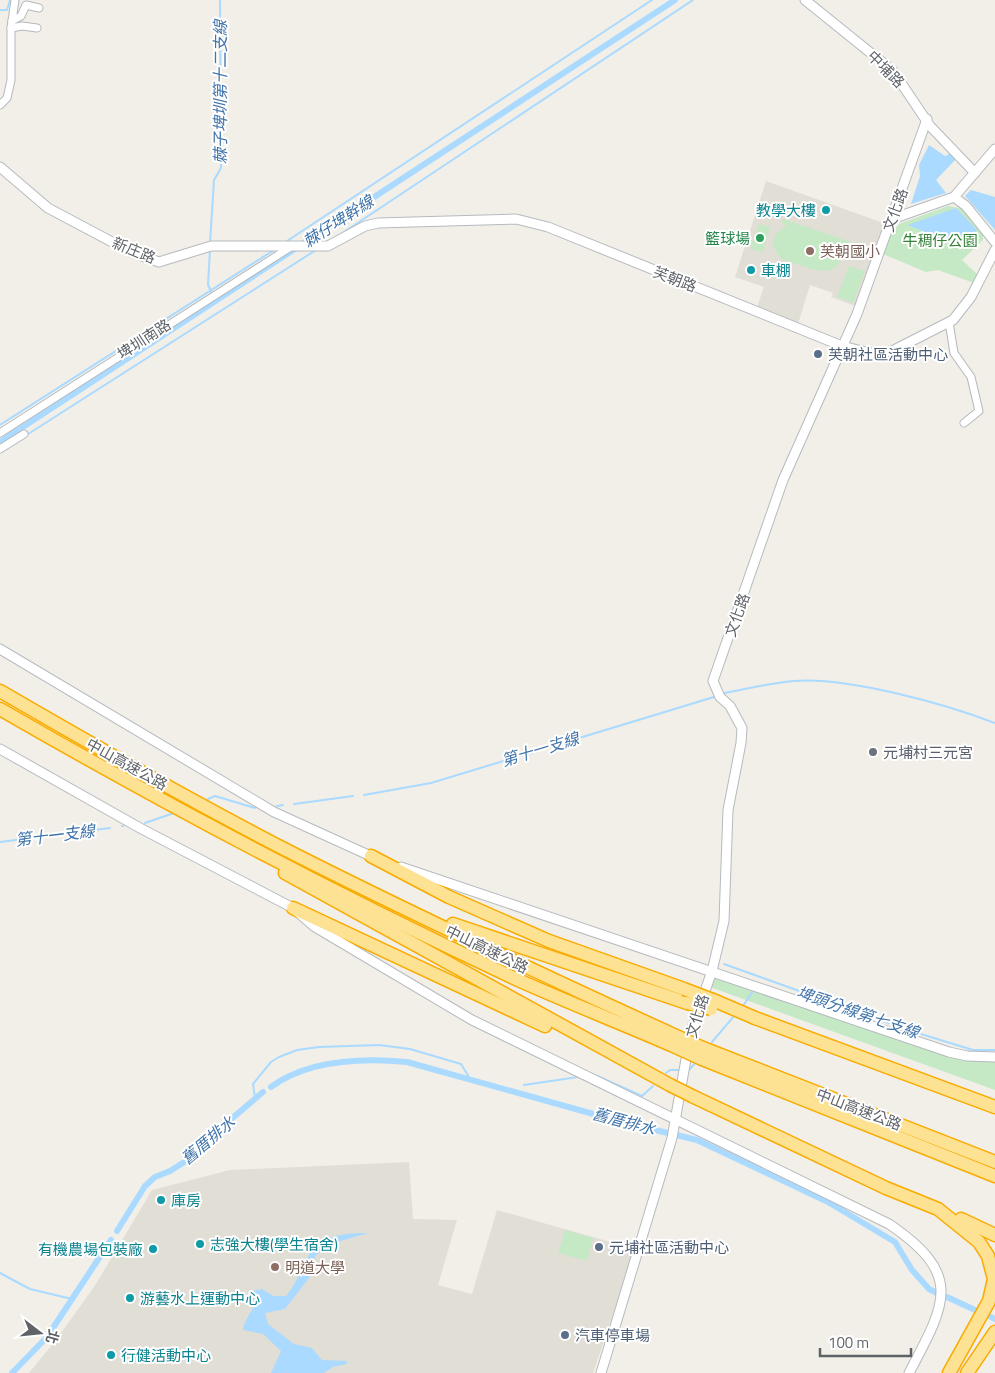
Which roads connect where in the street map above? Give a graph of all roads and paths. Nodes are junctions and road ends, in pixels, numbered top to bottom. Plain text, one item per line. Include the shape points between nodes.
1 (15, 0) edge
2 (805, 0) edge
3 (38, 8) dead end
4 (12, 24) junction
5 (37, 28) dead end
6 (0, 105) edge
7 (927, 119) junction
8 (995, 149) edge
9 (0, 167) edge
10 (975, 173) junction
11 (954, 197) junction
12 (892, 219) junction
13 (995, 242) edge
14 (310, 246) joint
15 (288, 248) junction
16 (995, 250) edge
17 (949, 322) junction
18 (842, 346) junction
19 (964, 423) dead end
20 (0, 433) edge
21 (24, 434) dead end
22 (0, 449) edge
23 (0, 649) edge
24 (0, 691) edge
25 (0, 709) edge
26 (0, 749) edge
27 (144, 792) junction
28 (296, 855) junction
29 (371, 856) junction
30 (293, 908) junction
31 (712, 971) junction
32 (712, 1005) junction
33 (672, 1039) junction
34 (702, 1053) junction
35 (995, 1057) edge
36 (634, 1066) junction
37 (995, 1107) edge
38 (675, 1123) junction
39 (995, 1162) edge
40 (995, 1176) edge
41 (938, 1209) junction
42 (995, 1235) edge
43 (995, 1332) edge
44 (601, 1373) edge
45 (909, 1373) edge
46 (949, 1373) edge
47 (967, 1373) edge

1 - 4 street
2 - 7 street, 中埔路 via 893,71
3 - 4 street via 26,5
4 - 5 street
4 - 6 street via 12,80 7,98
7 - 10 street, 中埔路
7 - 12 street, 文化路
8 - 10 street
9 - 15 street, 新庄路 via 48,208 131,252 159,262 211,246
10 - 11 street
11 - 12 street
11 - 13 street via 966,206
12 - 18 street, 文化路
14 - 15 street, 新庄路
14 - 18 street, 芙朝路 via 328,246 365,226 378,223 516,219 533,222
15 - 20 street, 埤圳南路
16 - 17 street, 芙朝路 via 964,309
17 - 18 street, 芙朝路 via 882,354
17 - 19 street via 954,353 971,377 979,411
18 - 31 street, 文化路 via 783,480 714,681 720,697 730,706 742,728 728,810 724,920
21 - 22 street
23 - 29 street via 274,812
24 - 28 highway, 中山高速公路 via 151,778
25 - 27 highway, 中山高速公路
26 - 30 street via 140,828
27 - 33 highway, 中山高速公路 via 517,979
27 - 36 highway via 322,895
28 - 32 highway, bridge via 421,913 687,1003
28 - 33 highway, 中山高速公路
29 - 31 street
29 - 32 highway, bridge via 449,897 549,941 684,989
30 - 36 highway
30 - 38 street via 315,927 472,1020
31 - 35 street via 949,1052
31 - 38 street, 文化路 via 691,1031
32 - 37 highway
33 - 34 highway, 中山高速公路, bridge
34 - 39 highway, 中山高速公路
34 - 40 highway, 中山高速公路
36 - 41 highway, bridge via 886,1188
38 - 44 street, 文化路
38 - 45 street via 888,1224 925,1253 936,1268 942,1294 934,1326
41 - 42 highway
41 - 46 highway via 979,1242 988,1256 994,1278 981,1319
43 - 47 highway

